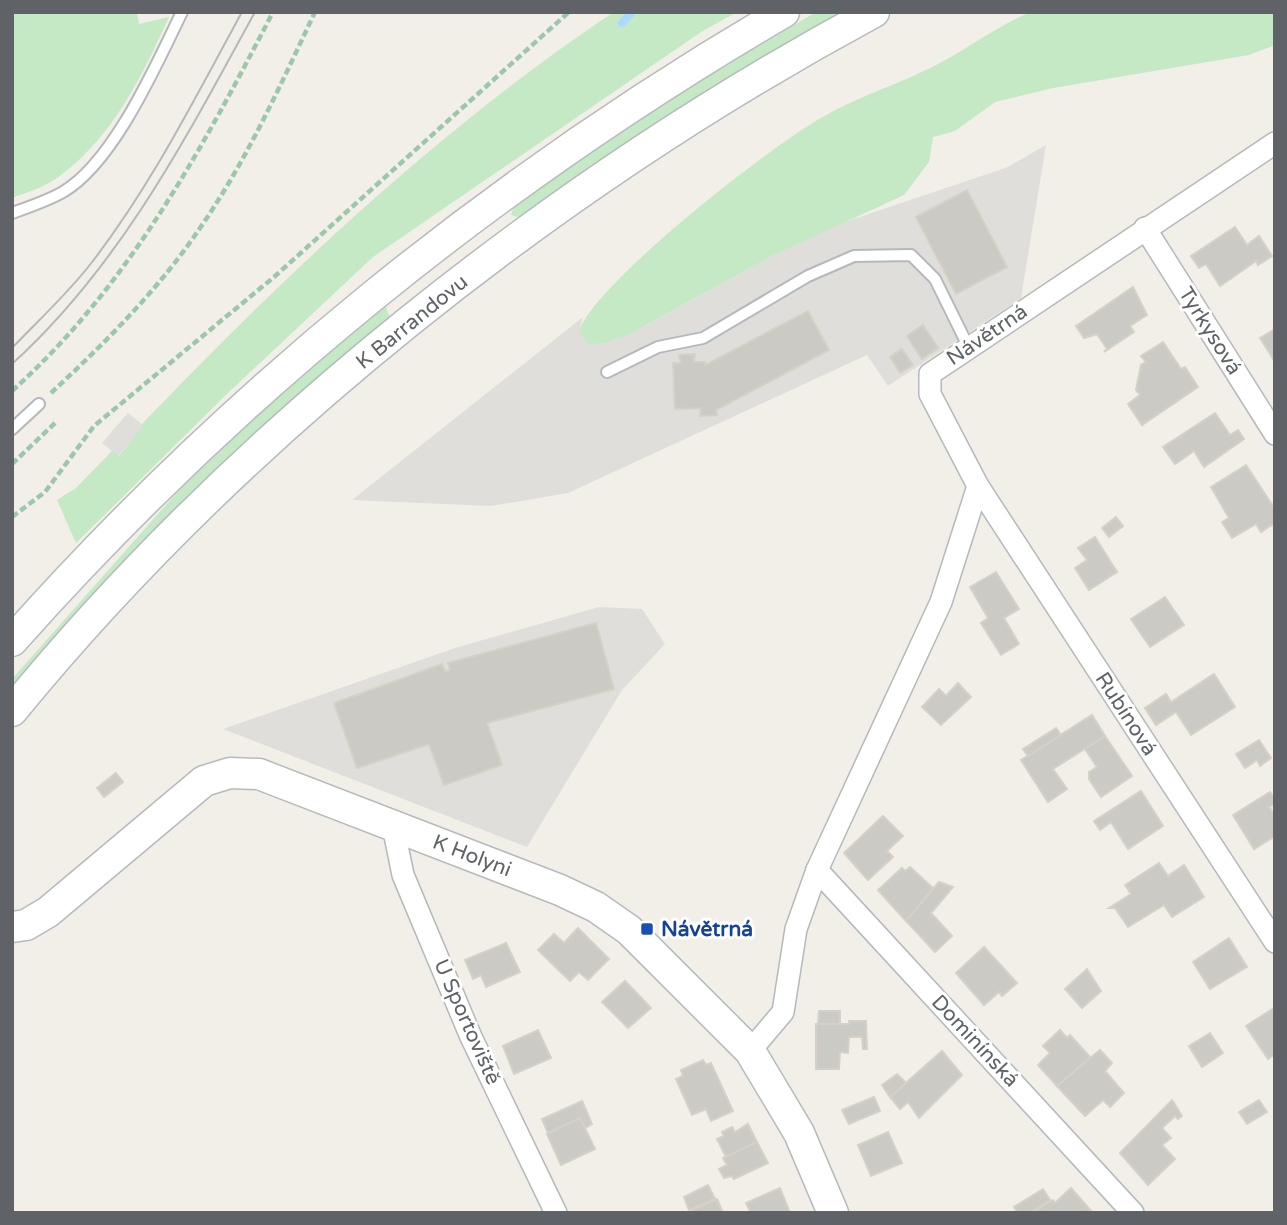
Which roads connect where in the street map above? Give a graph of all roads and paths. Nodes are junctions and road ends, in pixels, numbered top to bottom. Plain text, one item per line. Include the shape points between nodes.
1 (182, 12) edge
2 (273, 12) edge
3 (315, 12) edge
4 (569, 12) edge
5 (784, 12) edge
6 (874, 12) edge
7 (1275, 144) edge
8 (12, 213) edge
9 (1145, 228) junction
10 (969, 348) junction
11 (607, 372) dead end
12 (12, 391) edge
13 (39, 404) joint
14 (55, 423) dead end
15 (12, 429) edge
16 (1275, 434) edge
17 (13, 462) edge
18 (978, 486) junction
19 (12, 517) edge
20 (12, 641) edge
21 (12, 711) edge
22 (393, 826) junction
23 (817, 870) junction
24 (12, 928) edge
25 (1275, 942) edge
26 (750, 1051) junction
27 (556, 1213) edge
28 (833, 1213) edge
29 (1133, 1213) edge

1 - 8 lane via 120,130 94,163 64,191
2 - 12 path via 216,123 119,276 73,331
3 - 13 path via 257,135 200,229 111,337
4 - 19 path via 274,277 94,426 46,492
5 - 20 main road via 618,114 400,273 273,380 173,473
6 - 21 main road, K Barrandovu via 635,156 428,307 229,480 116,595
7 - 9 street, Návětrná
9 - 10 street, Návětrná
9 - 16 street, Tyrkysová
10 - 11 lane via 935,279 911,255 854,257 808,276 703,338 658,348
10 - 18 street, Návětrná via 930,374 930,394
13 - 15 lane
14 - 17 path
18 - 23 street via 941,602
18 - 25 street, Rubínová
22 - 24 main road, K Holyni via 259,775 217,775 188,791 48,912
22 - 26 main road, K Holyni via 560,890 613,918
22 - 27 street, U Sportoviště via 403,875 450,987
23 - 26 street via 796,929 783,1012
23 - 29 street, Dominínská
26 - 28 main road, K Holyni via 799,1133

